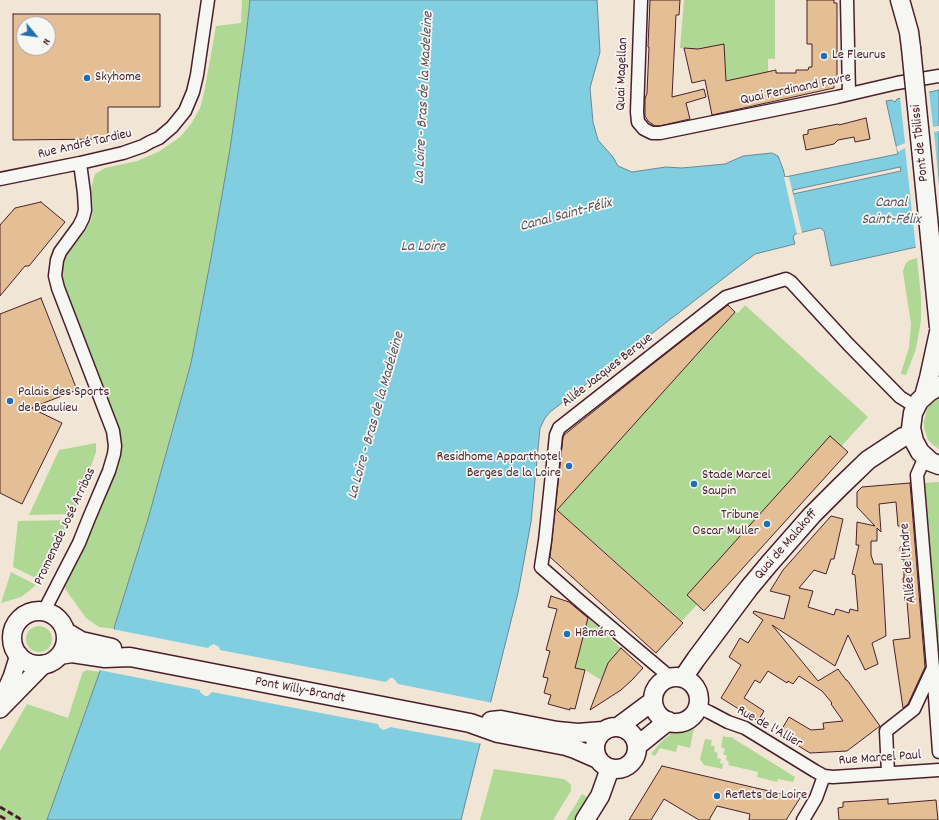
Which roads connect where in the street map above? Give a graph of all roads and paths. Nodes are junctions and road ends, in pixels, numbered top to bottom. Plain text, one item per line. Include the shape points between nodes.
1 (208, 0) edge
2 (641, 0) edge
3 (847, 0) edge
4 (900, 0) edge
5 (910, 0) edge
6 (910, 40) junction
7 (939, 76) edge
8 (849, 94) junction
9 (660, 133) joint
10 (80, 163) junction
11 (0, 179) edge
12 (939, 327) edge
13 (939, 332) edge
14 (939, 386) edge
15 (920, 401) junction
16 (912, 435) junction
17 (932, 461) edge
18 (44, 611) junction
19 (7, 630) edge
20 (66, 632) junction
21 (89, 649) junction
22 (60, 654) junction
23 (19, 655) junction
24 (44, 664) junction
25 (933, 668) junction
26 (676, 678) junction
27 (654, 701) junction
28 (0, 704) edge
29 (698, 707) junction
30 (0, 709) edge
31 (668, 722) junction
32 (503, 725) junction
33 (611, 729) junction
34 (637, 746) junction
35 (939, 752) edge
36 (604, 764) junction
37 (939, 770) edge
38 (888, 773) junction
39 (824, 776) junction
40 (585, 820) edge
41 (803, 820) edge

1 - 10 street, Rue André Tardieu via 197,75 185,111 159,138 143,146
2 - 9 street, Quai Magellan via 638,122 644,129
3 - 8 street
4 - 6 main road
5 - 6 main road
6 - 12 main road, Pont de Tbilissi, bridge
7 - 8 street, Quai Ferdinand Favre
8 - 9 street, Quai Ferdinand Favre
10 - 11 street, Rue André Tardieu
10 - 18 street, Promenade José Arribas via 85,210 79,226 60,252 55,276 113,431 115,450 79,543
13 - 15 main road via 929,378
14 - 15 main road
15 - 16 main road via 912,420
15 - 26 street, Allée Jacques Berque via 900,397 786,279 726,297 559,428 556,435 542,567 664,672
16 - 17 main road via 917,447
16 - 26 main road, Quai de Malakoff via 904,437 868,460 840,486 769,564 696,659
17 - 25 street, Allée de l'Indre via 917,475
18 - 19 main road via 26,614
18 - 20 main road via 57,617
19 - 23 main road
20 - 21 main road, Pont Willy-Brandt
20 - 22 main road via 65,644
21 - 22 main road, Pont Willy-Brandt
21 - 32 main road, Pont Willy-Brandt via 109,647 130,657 470,723
22 - 24 main road via 53,661
23 - 24 main road via 28,662
23 - 28 street
24 - 30 street
25 - 35 street, Allée de l'Indre
25 - 38 street, Allée de l'Indre via 914,709 886,731
26 - 27 main road via 664,681 657,688
26 - 29 main road via 688,680 697,689
27 - 31 main road via 657,712
27 - 33 main road
29 - 31 main road via 688,720 680,723
29 - 39 street, Rue de l'Allier via 745,728
31 - 34 main road
32 - 33 main road, Pont Willy-Brandt via 578,733
32 - 36 main road, Pont Willy-Brandt via 585,753
33 - 34 main road via 625,728 634,737
33 - 36 main road via 598,736 595,744 595,752
34 - 36 main road via 632,761 622,768 614,769
36 - 40 main road via 604,785
37 - 38 street, Rue Marcel Paul
38 - 39 street, Rue Marcel Paul
39 - 41 street via 816,798

